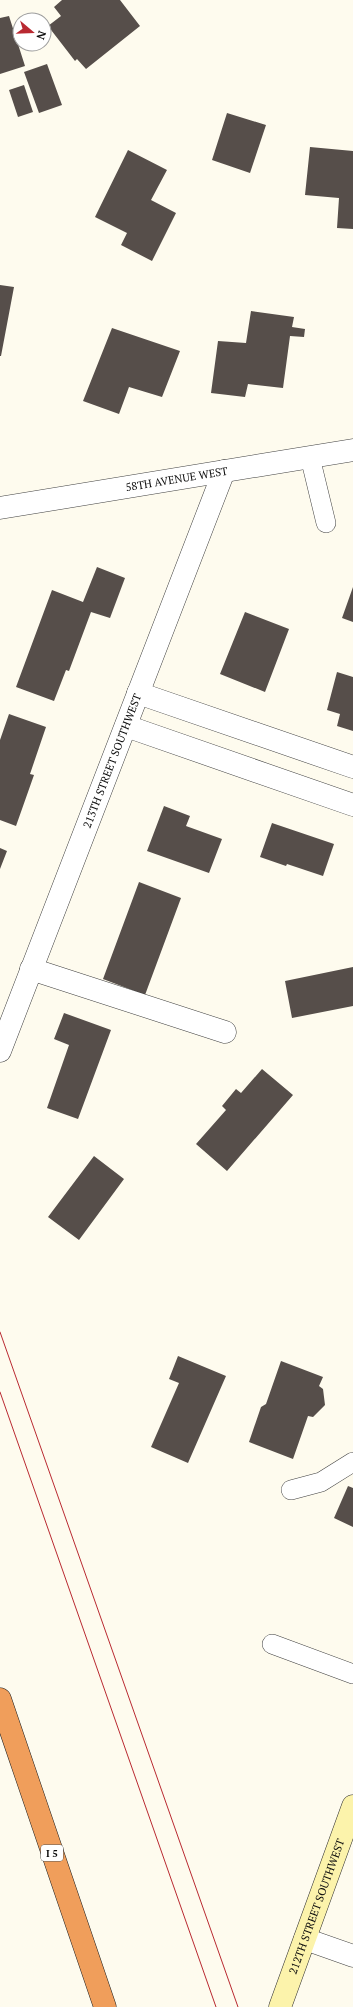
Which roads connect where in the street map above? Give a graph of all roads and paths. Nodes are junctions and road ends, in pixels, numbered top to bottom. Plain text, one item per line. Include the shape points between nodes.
1 (353, 450) edge
2 (310, 457) junction
3 (224, 471) junction
4 (0, 508) edge
5 (326, 523) dead end
6 (138, 693) junction
7 (126, 726) junction
8 (353, 767) edge
9 (353, 805) edge
10 (31, 969) junction
11 (225, 1032) dead end
12 (0, 1051) edge
13 (353, 1462) edge
14 (291, 1490) dead end
15 (272, 1644) dead end
16 (353, 1674) edge
17 (0, 1699) edge
18 (353, 1806) edge
19 (305, 1939) junction
20 (353, 1956) edge
21 (105, 2007) edge
22 (280, 2007) edge

1 - 2 street, 58TH AVENUE WEST
2 - 3 street, 58TH AVENUE WEST
2 - 5 lane
3 - 4 street, 58TH AVENUE WEST
3 - 6 street, 213TH STREET SOUTHWEST
6 - 7 street, 213TH STREET SOUTHWEST
6 - 8 street
7 - 9 street
7 - 10 street, 213TH STREET SOUTHWEST
10 - 11 street
10 - 12 street, 213TH STREET SOUTHWEST
13 - 14 lane via 322,1482
15 - 16 lane
17 - 21 highway, I 5
18 - 19 main road, 212TH STREET SOUTHWEST
19 - 20 street
19 - 22 main road, 212TH STREET SOUTHWEST

